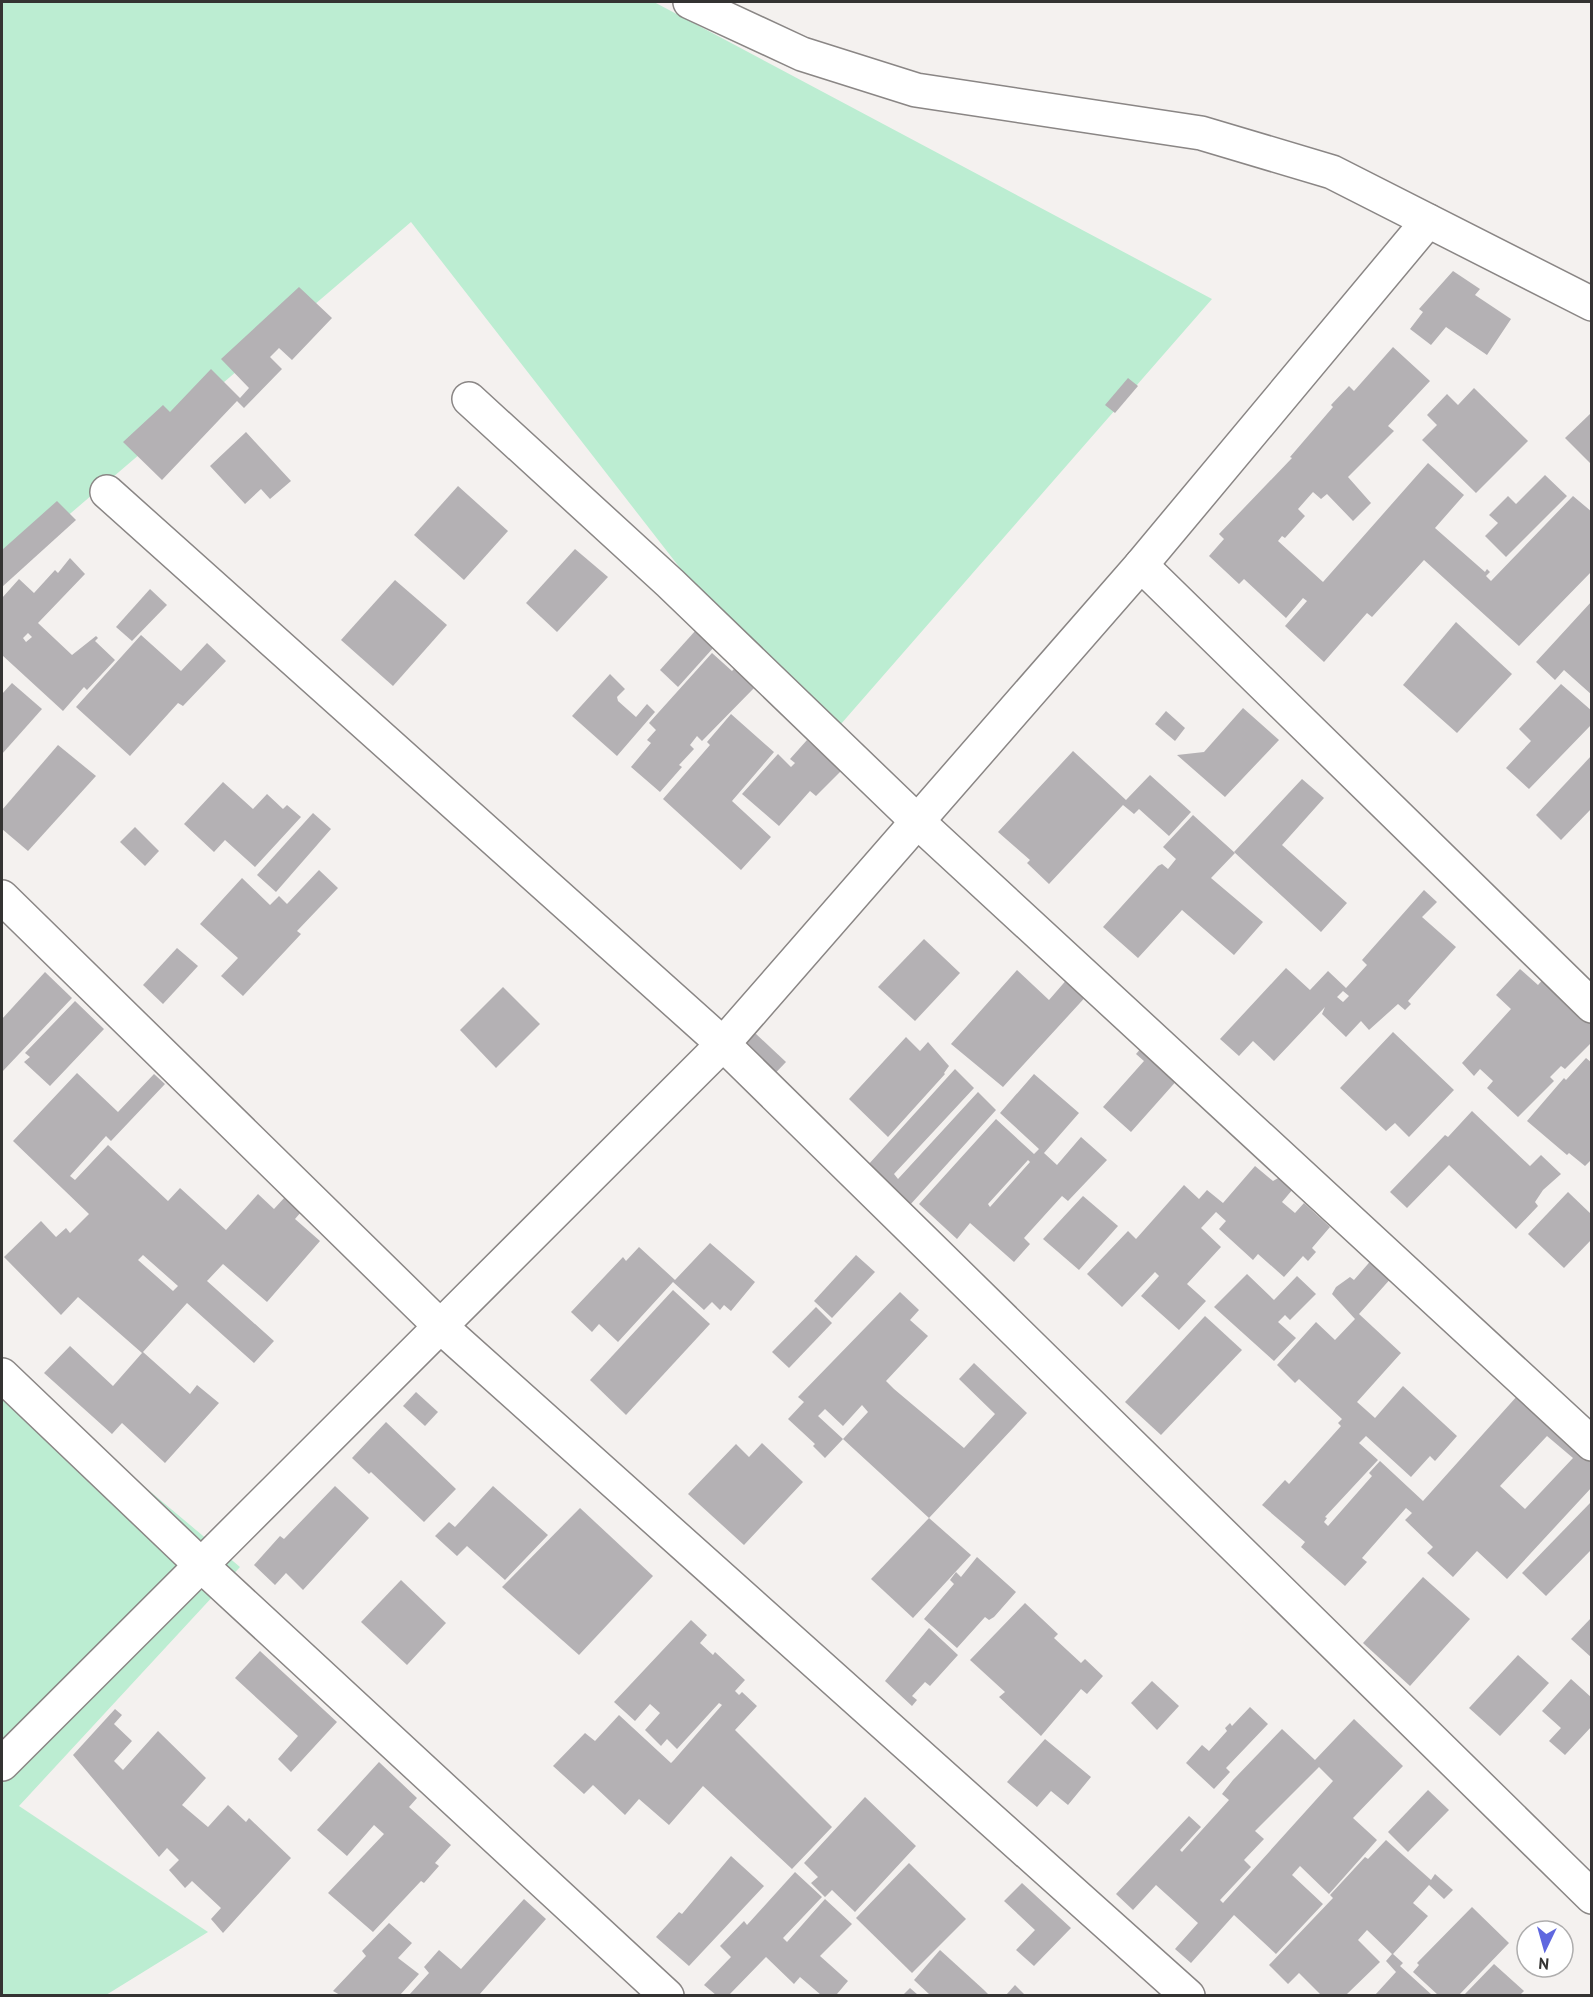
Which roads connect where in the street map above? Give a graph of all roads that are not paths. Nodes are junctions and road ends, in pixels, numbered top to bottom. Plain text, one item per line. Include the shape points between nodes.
1 (690, 2) edge
2 (1428, 221) junction
3 (1592, 304) edge
4 (469, 399) dead end
5 (107, 492) dead end
6 (1141, 565) junction
7 (917, 821) junction
8 (2, 897) edge
9 (1592, 1006) edge
10 (723, 1044) junction
11 (440, 1326) junction
12 (2, 1376) edge
13 (1592, 1444) edge
14 (201, 1565) junction
15 (2, 1764) edge
16 (1592, 1897) edge
17 (667, 1995) edge
18 (1188, 1995) edge

1 - 2 street via 802,54 916,90 1201,133 1332,172
2 - 3 street
2 - 6 street
4 - 7 street via 670,583
5 - 10 street
6 - 7 street
6 - 9 street
7 - 10 street
7 - 13 street
8 - 11 street
10 - 11 street
10 - 16 street
11 - 14 street
11 - 18 street
12 - 14 street
14 - 15 street
14 - 17 street

